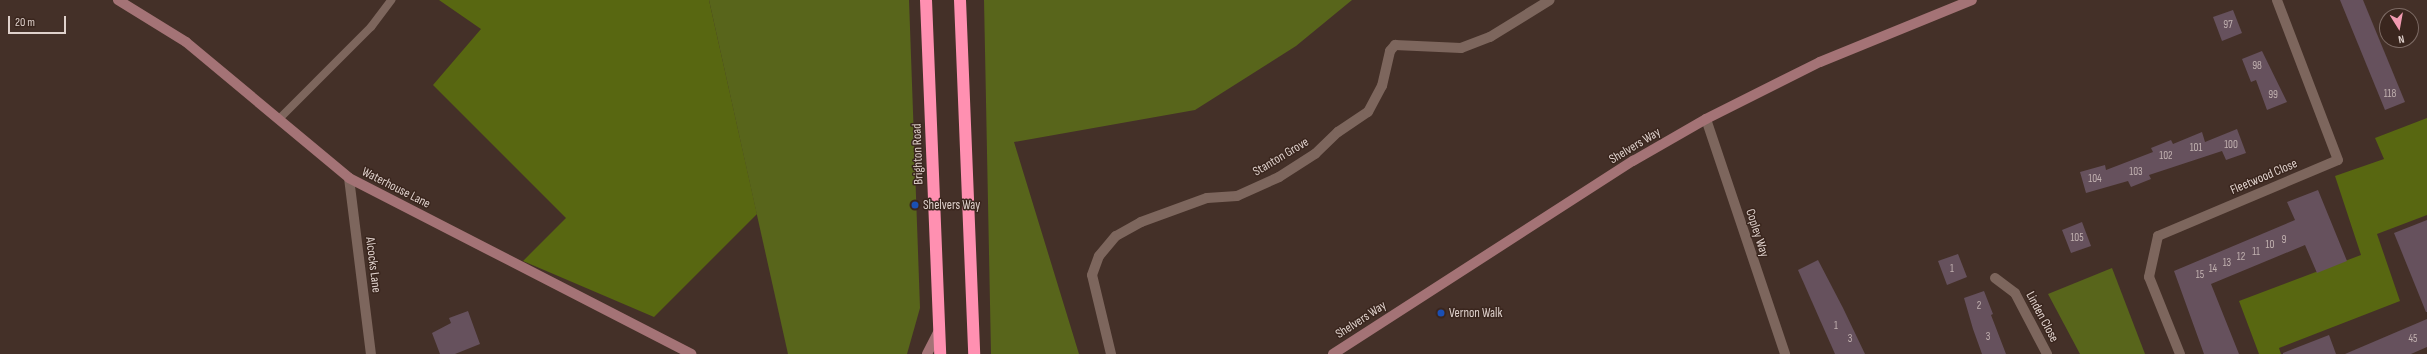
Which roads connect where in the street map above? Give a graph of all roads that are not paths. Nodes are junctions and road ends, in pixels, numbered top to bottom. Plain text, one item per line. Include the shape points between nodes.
1 (118, 0) edge
2 (391, 0) edge
3 (926, 0) edge
4 (960, 0) edge
5 (1550, 0) edge
6 (1972, 0) edge
7 (2277, 0) edge
8 (280, 118) junction
9 (1706, 119) junction
10 (349, 178) junction
11 (1995, 278) dead end
12 (939, 330) junction
13 (371, 354) edge
14 (691, 354) edge
15 (927, 354) edge
16 (940, 354) edge
17 (974, 354) edge
18 (1111, 354) edge
19 (1333, 354) edge
20 (1785, 354) edge
21 (2047, 354) edge
22 (2180, 354) edge

1 - 8 street, Waterhouse Lane via 186,42
2 - 8 lane via 371,27
3 - 12 highway, Brighton Road
4 - 17 highway
5 - 18 street, Stanton Grove via 1490,37 1461,48 1395,45 1390,51 1382,86 1368,112 1338,132 1315,154 1279,177 1237,196 1208,198 1141,222 1116,236 1099,256 1092,275
6 - 9 street, Shelvers Way via 1833,56
7 - 22 street, Fleetwood Close via 2338,160 2158,236 2149,277
8 - 10 street, Waterhouse Lane
9 - 19 street, Shelvers Way via 1633,161
9 - 20 street, Copley Way
10 - 13 street, Alcocks Lane
10 - 14 street, Waterhouse Lane
11 - 21 street, Linden Close via 2015,293
12 - 15 street
12 - 16 highway, Brighton Road

